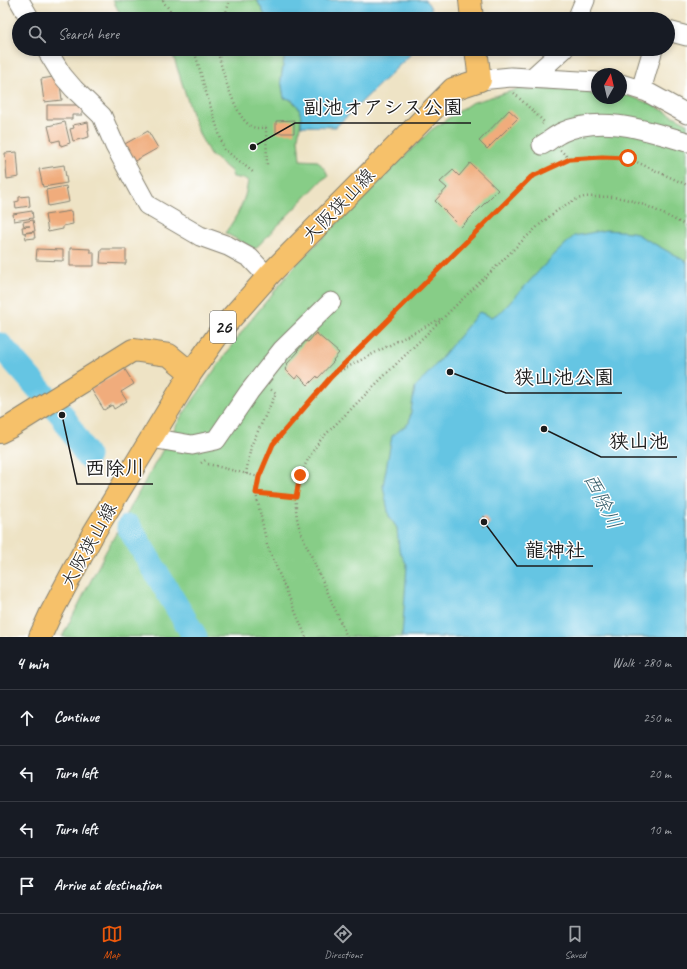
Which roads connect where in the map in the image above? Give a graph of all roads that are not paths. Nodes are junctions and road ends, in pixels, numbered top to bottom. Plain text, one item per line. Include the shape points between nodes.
1 (19, 0) edge
2 (470, 0) edge
3 (585, 0) edge
4 (26, 12) edge
5 (471, 12) edge
6 (580, 12) edge
7 (675, 32) edge
8 (687, 36) edge
9 (50, 56) edge
10 (477, 56) edge
11 (556, 56) edge
12 (651, 56) edge
13 (532, 78) junction
14 (480, 80) junction
15 (591, 82) edge
16 (627, 86) edge
17 (642, 90) junction
18 (687, 114) edge
19 (687, 142) edge
20 (542, 145) dead end
21 (268, 277) junction
22 (331, 302) dead end
23 (191, 373) junction
24 (0, 432) edge
25 (151, 438) junction
26 (40, 637) edge

1 - 4 street
2 - 5 main road
3 - 6 street
7 - 8 street
9 - 21 street via 74,89 102,116 147,205 200,236 228,246 250,258
10 - 14 main road
11 - 13 street
12 - 17 street
13 - 14 street
13 - 15 street
14 - 21 main road, 大阪狭山線 / 26 via 452,89
16 - 17 street
17 - 18 street
19 - 20 street via 628,126 596,124 563,132
21 - 23 main road, 大阪狭山線 / 26 via 225,325
22 - 25 street via 282,350 216,440 192,446
23 - 24 main road via 169,355 133,350
23 - 25 main road, 大阪狭山線 / 26
25 - 26 main road, 大阪狭山線 / 26 via 93,534

